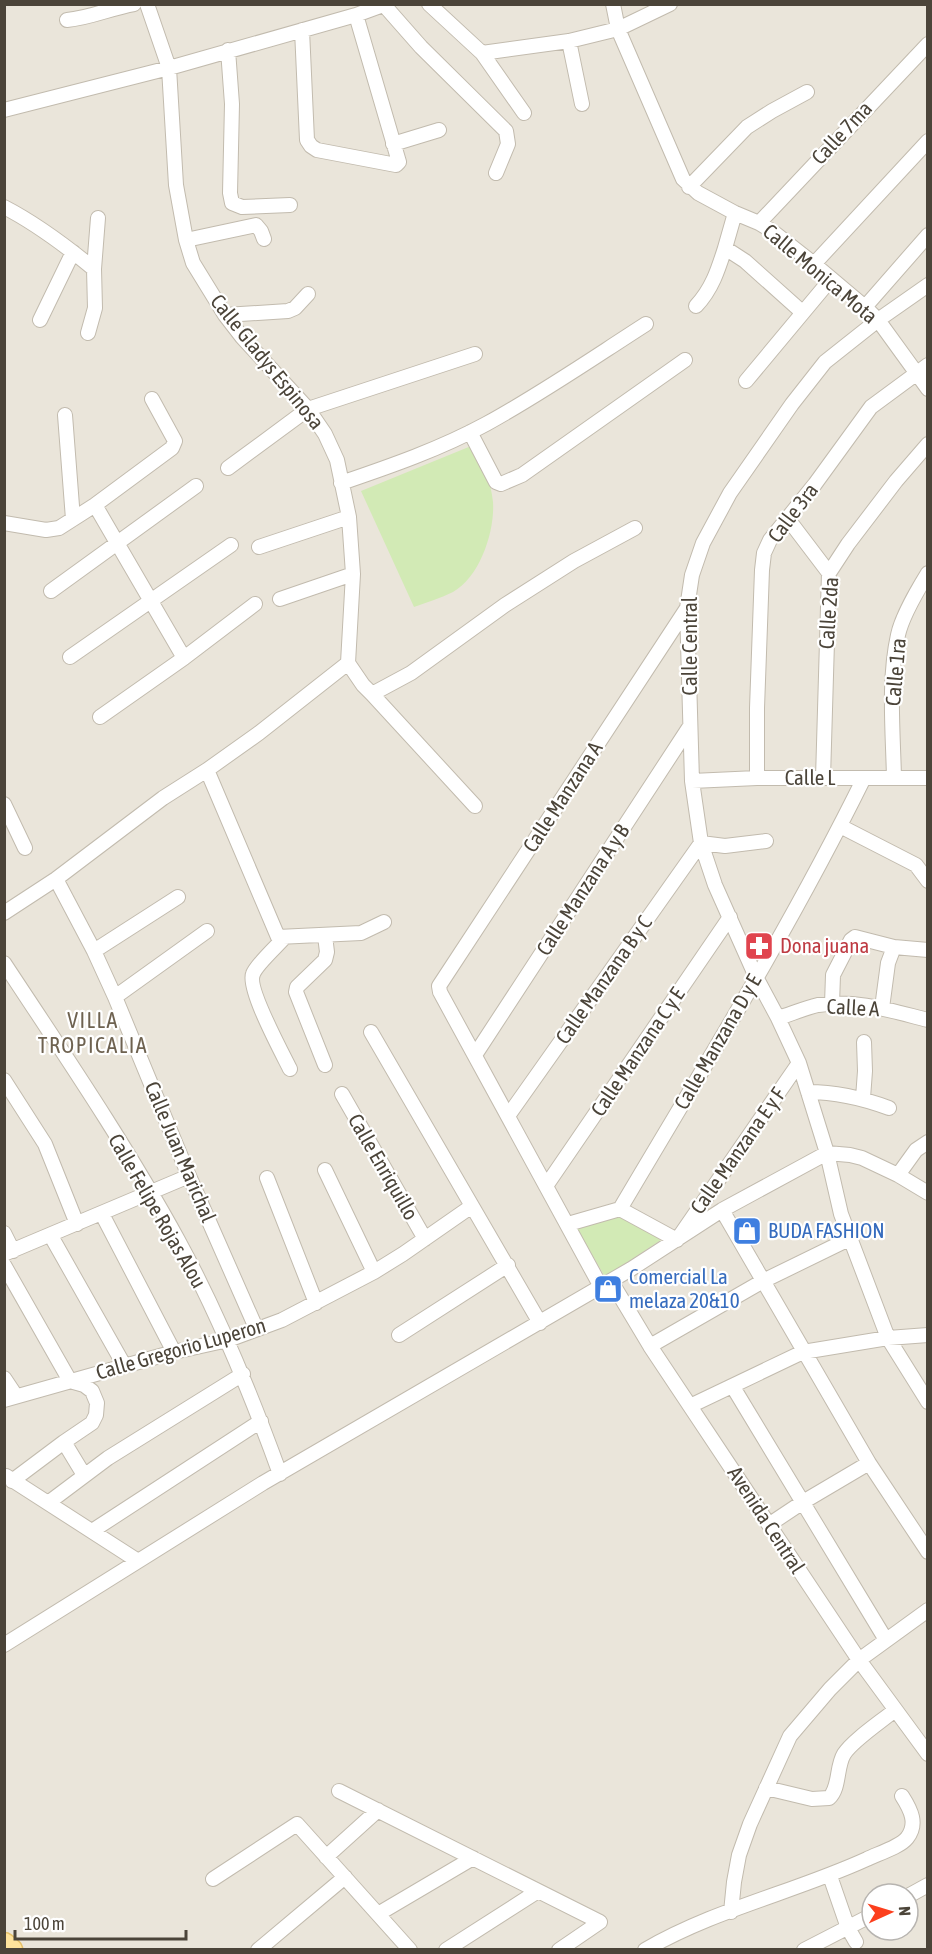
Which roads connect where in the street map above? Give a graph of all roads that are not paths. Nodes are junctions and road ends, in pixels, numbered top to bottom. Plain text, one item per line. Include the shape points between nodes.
1 (134, 4) edge
2 (147, 4) edge
3 (429, 4) edge
4 (613, 4) edge
5 (670, 4) edge
6 (385, 5) edge
7 (356, 15) junction
8 (67, 20) dead end
9 (618, 29) junction
10 (302, 30) junction
11 (569, 41) junction
12 (927, 44) edge
13 (228, 51) junction
14 (482, 53) junction
15 (169, 68) junction
16 (807, 92) dead end
17 (582, 104) dead end
18 (4, 110) edge
19 (524, 113) dead end
20 (439, 130) dead end
21 (927, 141) edge
22 (393, 144) junction
23 (496, 173) dead end
24 (689, 187) junction
25 (290, 205) dead end
26 (4, 207) edge
27 (735, 213) junction
28 (98, 218) dead end
29 (759, 223) junction
30 (927, 235) edge
31 (264, 239) dead end
32 (186, 240) junction
33 (724, 248) junction
34 (73, 252) junction
35 (814, 264) junction
36 (94, 269) junction
37 (831, 279) junction
38 (927, 285) edge
39 (308, 294) dead end
40 (696, 306) dead end
41 (865, 307) junction
42 (802, 312) junction
43 (225, 315) junction
44 (40, 320) dead end
45 (878, 320) junction
46 (646, 324) dead end
47 (88, 333) dead end
48 (476, 354) dead end
49 (685, 360) dead end
50 (922, 369) edge
51 (746, 381) dead end
52 (927, 389) edge
53 (152, 399) dead end
54 (308, 409) junction
55 (64, 415) dead end
56 (470, 432) junction
57 (927, 444) edge
58 (228, 468) dead end
59 (341, 483) junction
60 (196, 486) dead end
61 (95, 505) junction
62 (349, 517) junction
63 (73, 519) junction
64 (788, 519) junction
65 (4, 523) edge
66 (635, 528) dead end
67 (118, 544) junction
68 (231, 545) dead end
69 (259, 547) dead end
70 (829, 573) junction
71 (927, 573) edge
72 (353, 574) junction
73 (51, 591) dead end
74 (280, 599) dead end
75 (151, 602) junction
76 (255, 604) dead end
77 (687, 608) junction
78 (70, 657) dead end
79 (184, 658) junction
80 (348, 663) junction
81 (372, 694) junction
82 (100, 717) dead end
83 (690, 726) junction
84 (207, 770) junction
85 (758, 778) junction
86 (823, 778) junction
87 (864, 778) junction
88 (894, 778) junction
89 (927, 778) edge
90 (692, 781) junction
91 (4, 804) edge
92 (475, 806) dead end
93 (840, 826) junction
94 (766, 841) dead end
95 (701, 843) junction
96 (25, 849) dead end
97 (927, 855) edge
98 (916, 865) junction
99 (56, 879) junction
100 (927, 881) edge
101 (178, 897) dead end
102 (4, 913) edge
103 (730, 917) junction
104 (384, 922) dead end
105 (207, 931) dead end
106 (325, 936) junction
107 (284, 938) junction
108 (894, 947) junction
109 (927, 950) edge
110 (94, 951) junction
111 (4, 963) edge
112 (756, 977) junction
113 (439, 986) joint
114 (115, 997) junction
115 (832, 1004) junction
116 (882, 1008) junction
117 (778, 1018) junction
118 (927, 1020) edge
119 (371, 1032) dead end
120 (864, 1042) dead end
121 (475, 1055) junction
122 (799, 1063) junction
123 (326, 1065) dead end
124 (290, 1070) dead end
125 (4, 1080) edge
126 (808, 1092) junction
127 (342, 1094) dead end
128 (862, 1098) junction
129 (889, 1108) dead end
130 (508, 1116) junction
131 (927, 1142) edge
132 (827, 1153) junction
133 (325, 1170) dead end
134 (898, 1175) junction
135 (189, 1176) junction
136 (267, 1178) dead end
137 (546, 1186) junction
138 (151, 1193) junction
139 (927, 1193) edge
140 (472, 1206) junction
141 (620, 1209) junction
142 (722, 1210) junction
143 (102, 1214) junction
144 (77, 1224) junction
145 (568, 1224) junction
146 (4, 1233) edge
147 (51, 1236) junction
148 (425, 1239) junction
149 (849, 1239) junction
150 (677, 1240) junction
151 (9, 1253) edge
152 (4, 1265) edge
153 (508, 1265) junction
154 (374, 1272) junction
155 (763, 1281) junction
156 (606, 1284) junction
157 (316, 1303) junction
158 (540, 1323) junction
159 (256, 1328) junction
160 (399, 1335) dead end
161 (927, 1335) edge
162 (888, 1338) junction
163 (228, 1340) junction
164 (650, 1346) junction
165 (174, 1352) junction
166 (803, 1352) junction
167 (124, 1365) junction
168 (243, 1374) junction
169 (4, 1378) edge
170 (70, 1381) junction
171 (733, 1387) junction
172 (10, 1398) edge
173 (927, 1402) edge
174 (690, 1406) junction
175 (261, 1421) junction
176 (64, 1442) junction
177 (869, 1463) junction
178 (280, 1474) junction
179 (84, 1475) junction
180 (8, 1478) edge
181 (803, 1502) junction
182 (48, 1503) junction
183 (770, 1524) junction
184 (92, 1531) junction
185 (927, 1552) edge
186 (138, 1561) junction
187 (927, 1610) edge
188 (886, 1640) junction
189 (4, 1645) edge
190 (859, 1660) junction
191 (895, 1710) junction
192 (927, 1751) edge
193 (766, 1788) junction
194 (339, 1791) dead end
195 (902, 1797) dead end
196 (378, 1810) junction
197 (326, 1857) junction
198 (473, 1858) junction
199 (830, 1876) junction
200 (345, 1877) junction
201 (213, 1879) dead end
202 (538, 1891) junction
203 (731, 1912) junction
204 (378, 1914) junction
205 (860, 1922) edge
206 (848, 1928) junction
207 (856, 1942) dead end
208 (4, 1944) edge
209 (579, 1944) edge
210 (10, 1950) edge
211 (258, 1950) edge
212 (410, 1950) edge
213 (446, 1950) edge
214 (559, 1950) edge
215 (645, 1950) edge
216 (804, 1950) edge

1 - 8 street
2 - 15 street, Calle Gladys Espinosa
3 - 14 street
4 - 9 street
5 - 9 street
6 - 7 street
6 - 23 street via 506,131 508,144
7 - 10 street
7 - 22 street
9 - 11 street
9 - 24 street
10 - 13 street
10 - 22 street via 307,140 311,146 333,154 396,165 399,162
11 - 14 street
11 - 17 street
12 - 29 street, Calle 7ma
13 - 15 street
13 - 25 street via 232,204
14 - 19 street
15 - 18 street
15 - 32 street, Calle Gladys Espinosa via 176,185
16 - 24 street via 747,127
20 - 22 street
21 - 35 street
24 - 27 street, Calle Monica Mota
26 - 34 street
27 - 29 street, Calle Monica Mota
27 - 33 street
28 - 36 street
29 - 35 street, Calle Monica Mota
30 - 41 street
31 - 32 street via 256,225
32 - 43 street, Calle Gladys Espinosa via 193,263
33 - 40 street via 711,285
33 - 42 street via 745,261
34 - 36 street
34 - 44 street
35 - 37 street, Calle Monica Mota
36 - 47 street via 94,308
37 - 41 street, Calle Monica Mota
37 - 42 street
38 - 45 street, Calle Central
39 - 43 street via 288,311
41 - 45 street, Calle Monica Mota
42 - 51 street
43 - 54 street, Calle Gladys Espinosa
45 - 50 street, Calle Monica Mota
45 - 77 street, Calle Central via 825,362 730,493 703,543 692,575
46 - 56 street
48 - 54 street
49 - 56 street via 507,483 496,482
50 - 52 street, Calle Monica Mota
50 - 64 street, Calle 3ra via 871,407
53 - 61 street via 175,444
54 - 58 street
54 - 59 street, Calle Gladys Espinosa via 337,460
55 - 63 street
56 - 59 street via 405,461
57 - 70 street, Calle 2da
59 - 62 street, Calle Gladys Espinosa
60 - 67 street
61 - 63 street
61 - 67 street
62 - 69 street
62 - 72 street, Calle Gladys Espinosa
63 - 65 street via 59,528 46,530
64 - 70 street
64 - 85 street, Calle 3ra via 770,540 762,570
66 - 81 street via 574,561 411,673
67 - 73 street
67 - 75 street
68 - 75 street
70 - 86 street, Calle 2da
71 - 88 street, Calle 1ra via 898,634 893,669
72 - 74 street
72 - 80 street, Calle Gladys Espinosa
75 - 78 street
75 - 79 street
76 - 79 street
77 - 83 street, Calle Central
77 - 113 street, Calle Manzana A
79 - 82 street
80 - 81 street
80 - 84 street
81 - 92 street
83 - 90 street, Calle Central
83 - 121 street, Calle Manzana A y B
84 - 99 street via 163,798
84 - 107 street via 278,937
85 - 86 street, Calle L
85 - 90 street, Calle L
86 - 87 street, Calle L
87 - 88 street, Calle L
87 - 93 street, Calle Manzana D y E
88 - 89 street, Calle L
90 - 95 street, Calle Central
91 - 96 street
93 - 98 street
93 - 112 street, Calle Manzana D y E
94 - 95 street via 725,846
95 - 103 street, Calle Central
95 - 130 street, Calle Manzana B y C
97 - 98 street
98 - 100 street
99 - 102 street
99 - 110 street, Calle Juan Marichal
101 - 110 street
103 - 112 street, Calle Central
103 - 137 street, Calle Manzana C y E
104 - 106 street via 367,931
105 - 114 street
106 - 107 street
106 - 123 street via 325,960 296,992
107 - 124 street via 255,970 252,979 256,997
108 - 109 street
108 - 115 street via 859,937 851,940 833,975
108 - 116 street
110 - 114 street, Calle Juan Marichal
111 - 138 street, Calle Felipe Rojas Alou
112 - 117 street, Calle Central
112 - 141 street, Calle Manzana D y E
113 - 121 street, Avenida Central
114 - 135 street, Calle Juan Marichal
115 - 116 street, Calle A
115 - 117 street, Calle A
116 - 118 street, Calle A
117 - 122 street, Calle Central
119 - 140 street
120 - 128 street
121 - 130 street, Avenida Central
122 - 126 street, Calle Central
122 - 150 street, Calle Manzana E y F
125 - 144 street via 45,1144
126 - 128 street
126 - 132 street, Calle Central
127 - 148 street, Calle Enriquillo
128 - 129 street
130 - 137 street, Avenida Central
131 - 134 street
132 - 134 street via 857,1156
132 - 142 street
132 - 149 street, Calle Central
133 - 154 street
134 - 139 street
135 - 138 street
135 - 159 street, Calle Juan Marichal
136 - 157 street
137 - 145 street, Avenida Central
138 - 143 street
138 - 163 street, Calle Felipe Rojas Alou
140 - 148 street, Calle Gregorio Luperon
140 - 153 street
141 - 145 street
141 - 150 street
142 - 150 street
142 - 155 street
143 - 144 street
143 - 165 street
144 - 147 street
145 - 156 street, Avenida Central
146 - 151 street
147 - 151 street
147 - 167 street
148 - 154 street, Calle Gregorio Luperon
149 - 155 street
149 - 162 street, Calle Central
150 - 156 street
152 - 170 street
153 - 158 street
153 - 160 street
154 - 157 street, Calle Gregorio Luperon
155 - 164 street
155 - 166 street
156 - 158 street
156 - 164 street, Avenida Central
157 - 159 street, Calle Gregorio Luperon
158 - 178 street
159 - 163 street, Calle Gregorio Luperon
161 - 162 street
162 - 166 street
162 - 173 street, Calle Central
163 - 165 street, Calle Gregorio Luperon
163 - 168 street, Calle Felipe Rojas Alou
164 - 174 street, Avenida Central
165 - 167 street, Calle Gregorio Luperon
166 - 171 street
166 - 177 street
167 - 170 street, Calle Gregorio Luperon
168 - 175 street, Calle Felipe Rojas Alou
168 - 179 street
169 - 172 street
170 - 172 street, Calle Gregorio Luperon
170 - 176 street via 92,1391 96,1415 92,1423
171 - 174 street
171 - 181 street
174 - 183 street, Avenida Central
175 - 178 street, Calle Felipe Rojas Alou
175 - 184 street
176 - 179 street
176 - 180 street
177 - 181 street
177 - 185 street
178 - 186 street
179 - 182 street
180 - 182 street
181 - 183 street
181 - 188 street
182 - 184 street
183 - 190 street, Avenida Central
184 - 186 street
186 - 189 street
187 - 188 street
188 - 190 street
190 - 191 street, Avenida Central
190 - 193 street via 790,1736
191 - 192 street, Avenida Central
191 - 193 street via 846,1751 829,1798 812,1799
193 - 203 street via 739,1856
194 - 196 street
195 - 199 street via 913,1818 908,1837
196 - 197 street
196 - 198 street
197 - 200 street
197 - 201 street via 297,1824
198 - 202 street
198 - 204 street
199 - 203 street
199 - 206 street
200 - 204 street
200 - 211 street
202 - 209 street via 600,1922
202 - 213 street
203 - 215 street
204 - 212 street
205 - 206 street
206 - 207 street
206 - 216 street
208 - 210 main road
209 - 214 street

